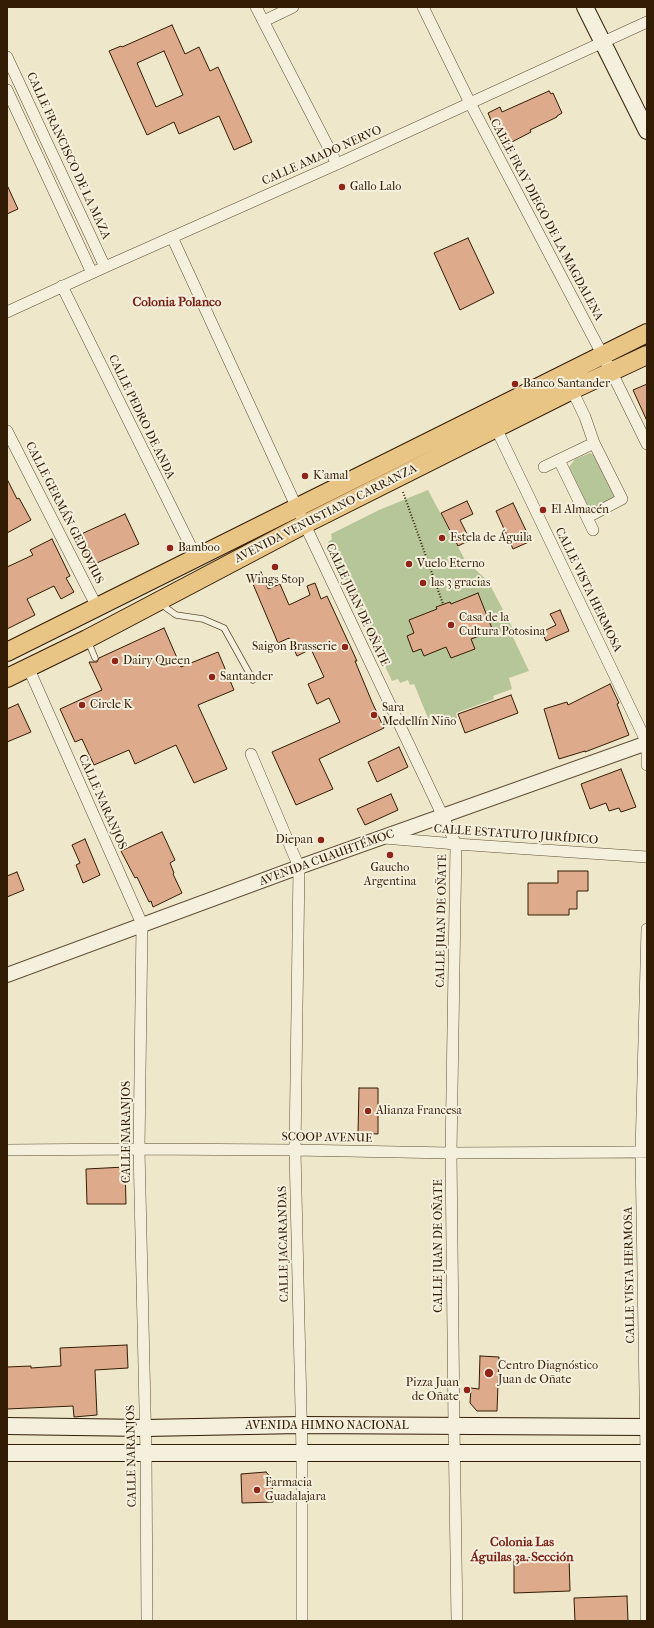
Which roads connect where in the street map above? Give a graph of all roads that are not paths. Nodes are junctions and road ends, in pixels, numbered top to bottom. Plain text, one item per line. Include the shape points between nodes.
1 (256, 7) edge
2 (293, 7) edge
3 (423, 7) edge
4 (585, 7) edge
5 (264, 21) junction
6 (647, 22) edge
7 (603, 43) junction
8 (7, 57) edge
9 (7, 90) edge
10 (470, 103) junction
11 (647, 131) edge
12 (337, 164) junction
13 (172, 237) junction
14 (105, 267) junction
15 (92, 273) junction
16 (62, 286) junction
17 (7, 312) edge
18 (647, 333) edge
19 (647, 355) edge
20 (602, 356) junction
21 (612, 372) junction
22 (572, 390) junction
23 (496, 428) junction
24 (7, 431) edge
25 (594, 443) junction
26 (647, 444) edge
27 (559, 460) junction
28 (544, 467) dead end
29 (297, 508) junction
30 (588, 517) junction
31 (305, 524) junction
32 (592, 530) dead end
33 (197, 558) junction
34 (158, 602) junction
35 (97, 607) junction
36 (87, 639) junction
37 (7, 652) edge
38 (95, 658) dead end
39 (28, 667) junction
40 (7, 678) edge
41 (252, 680) dead end
42 (647, 743) edge
43 (251, 754) dead end
44 (647, 764) edge
45 (442, 816) junction
46 (383, 838) junction
47 (456, 844) junction
48 (647, 857) edge
49 (299, 867) junction
50 (142, 924) junction
51 (647, 930) edge
52 (7, 975) edge
53 (139, 1149) junction
54 (7, 1150) edge
55 (295, 1150) junction
56 (644, 1152) edge
57 (451, 1153) junction
58 (301, 1425) junction
59 (7, 1426) edge
60 (454, 1426) junction
61 (646, 1427) edge
62 (145, 1428) junction
63 (454, 1452) junction
64 (7, 1453) edge
65 (146, 1453) junction
66 (302, 1453) junction
67 (647, 1453) edge
68 (147, 1621) edge
69 (302, 1621) edge
70 (458, 1621) edge
71 (646, 1621) edge

1 - 5 street
2 - 5 street
3 - 10 street, CALLE FRAY DIEGO DE LA MAGDALENA
4 - 7 main road
5 - 12 street
6 - 7 street, CALLE AMADO NERVO
7 - 10 street, CALLE AMADO NERVO
7 - 11 main road
8 - 14 street, CALLE FRANCISCO DE LA MAZA
9 - 15 street
10 - 12 street, CALLE AMADO NERVO
10 - 20 street, CALLE FRAY DIEGO DE LA MAGDALENA
12 - 13 street, CALLE AMADO NERVO
13 - 14 street, CALLE AMADO NERVO
13 - 29 street, CALLE JUAN DE OÑATE
14 - 15 street, CALLE AMADO NERVO
15 - 16 street, CALLE AMADO NERVO
16 - 17 street, CALLE AMADO NERVO
16 - 33 street, CALLE PEDRO DE ANDA
18 - 20 main road, AVENIDA VENUSTIANO CARRANZA
19 - 21 main road, AVENIDA VENUSTIANO CARRANZA
20 - 21 street, CALLE FRAY DIEGO DE LA MAGDALENA
20 - 29 main road, AVENIDA VENUSTIANO CARRANZA
21 - 22 main road, AVENIDA VENUSTIANO CARRANZA
21 - 26 street, CALLE FRAY DIEGO DE LA MAGDALENA
22 - 23 main road, AVENIDA VENUSTIANO CARRANZA
22 - 25 street via 586,417
23 - 31 main road, AVENIDA VENUSTIANO CARRANZA
23 - 42 street, CALLE VISTA HERMOSA
24 - 35 street, CALLE GERMÁN GEDOVIUS
25 - 27 street
25 - 30 street via 622,499
27 - 28 street
27 - 30 street
29 - 31 street, CALLE JUAN DE OÑATE
29 - 33 main road, AVENIDA VENUSTIANO CARRANZA
30 - 32 street
31 - 34 main road, AVENIDA VENUSTIANO CARRANZA
31 - 45 street, CALLE JUAN DE OÑATE
33 - 35 main road, AVENIDA VENUSTIANO CARRANZA
34 - 36 main road, AVENIDA VENUSTIANO CARRANZA
34 - 41 lane via 176,615 203,619 224,628
35 - 37 main road, AVENIDA VENUSTIANO CARRANZA
36 - 38 lane
36 - 39 main road, AVENIDA VENUSTIANO CARRANZA
39 - 40 main road, AVENIDA VENUSTIANO CARRANZA
39 - 50 street, CALLE NARANJOS
42 - 44 street, CALLE VISTA HERMOSA
42 - 45 street, AVENIDA CUAUHTÉMOC
43 - 49 street
45 - 46 street, AVENIDA CUAUHTÉMOC
45 - 47 street, CALLE JUAN DE OÑATE
46 - 47 street, CALLE ESTATUTO JURÍDICO
46 - 49 street, AVENIDA CUAUHTÉMOC
47 - 48 street, CALLE ESTATUTO JURÍDICO
47 - 57 street, CALLE JUAN DE OÑATE
49 - 50 street, AVENIDA CUAUHTÉMOC
49 - 55 street, CALLE JACARANDAS
50 - 52 street, AVENIDA CUAUHTÉMOC
50 - 53 street, CALLE NARANJOS
51 - 56 street, CALLE VISTA HERMOSA
53 - 54 street, SCOOP AVENUE
53 - 55 street, SCOOP AVENUE
53 - 62 street, CALLE NARANJOS
55 - 57 street, SCOOP AVENUE
55 - 58 street, CALLE JACARANDAS
56 - 57 street, SCOOP AVENUE
56 - 61 street, CALLE VISTA HERMOSA
57 - 60 street, CALLE JUAN DE OÑATE
58 - 60 main road, AVENIDA HIMNO NACIONAL
58 - 62 main road, AVENIDA HIMNO NACIONAL
58 - 66 street, CALLE JACARANDAS
59 - 62 main road, AVENIDA HIMNO NACIONAL
60 - 61 main road, AVENIDA HIMNO NACIONAL
60 - 63 street, CALLE JUAN DE OÑATE
61 - 67 street, CALLE VISTA HERMOSA
62 - 65 street, CALLE NARANJOS
63 - 66 main road
63 - 67 main road
63 - 70 street, CALLE JUAN DE OÑATE
64 - 65 main road
65 - 66 main road
65 - 68 street, CALLE NARANJOS
66 - 69 street, CALLE JACARANDAS
67 - 71 street, CALLE VISTA HERMOSA

